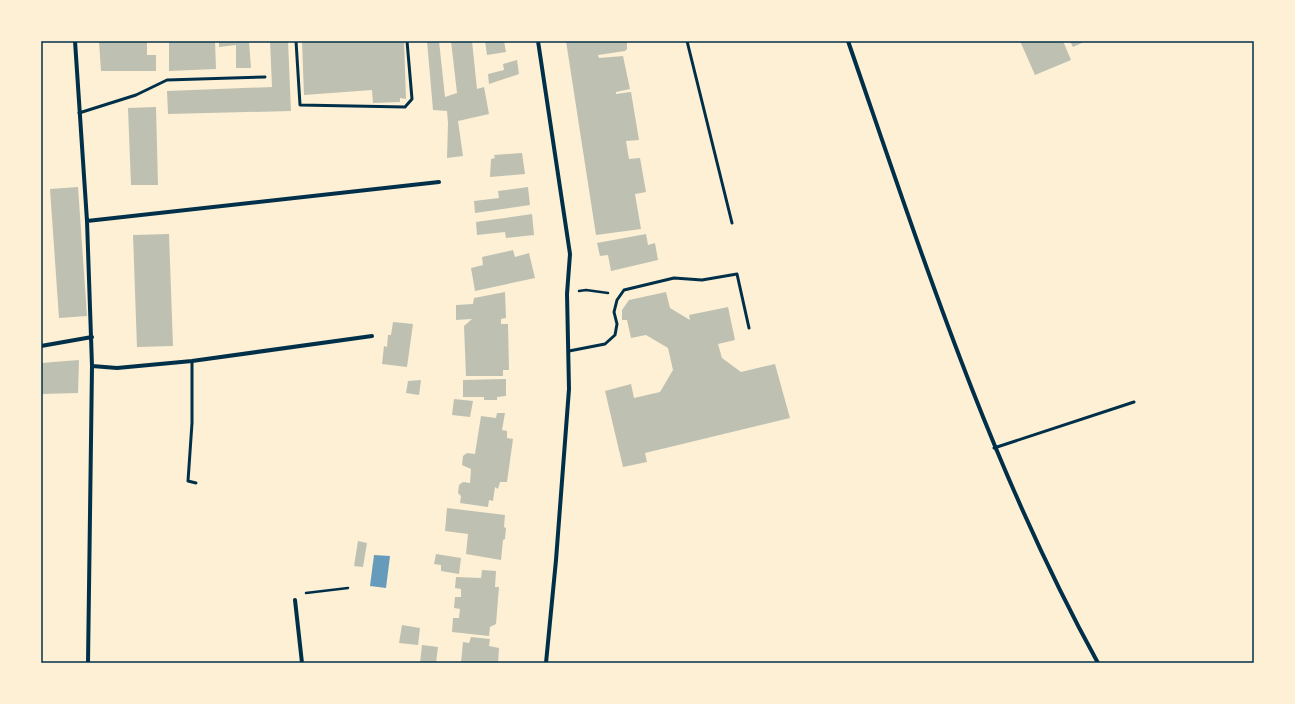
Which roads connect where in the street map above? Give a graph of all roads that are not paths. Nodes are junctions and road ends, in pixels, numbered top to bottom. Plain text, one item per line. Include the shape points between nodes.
1 (75, 41) edge
2 (296, 41) edge
3 (407, 41) edge
4 (538, 41) edge
5 (687, 41) edge
6 (848, 41) edge
7 (265, 77) dead end
8 (79, 113) junction
9 (439, 182) dead end
10 (87, 221) junction
11 (732, 223) dead end
12 (749, 328) dead end
13 (372, 336) dead end
14 (92, 337) junction
15 (41, 346) edge
16 (569, 351) junction
17 (192, 361) junction
18 (92, 366) junction
19 (1134, 402) dead end
20 (994, 448) junction
21 (196, 483) dead end
22 (294, 600) road end
23 (88, 663) edge
24 (302, 663) edge
25 (546, 663) edge
26 (1098, 663) edge

1 - 8 street
2 - 3 lane via 300,105 405,107 412,99
4 - 16 street via 570,254 567,294
5 - 11 lane
6 - 20 street via 924,262
7 - 8 lane via 167,80 136,95
8 - 10 street
9 - 10 street
10 - 14 street
12 - 16 lane via 737,274 702,280 674,278 624,290 617,300 614,312 617,324 615,335 604,344
13 - 17 street
14 - 15 street
14 - 18 street
16 - 25 street via 569,389
17 - 18 street via 117,368
17 - 21 lane via 192,423 188,481
18 - 23 street
19 - 20 lane
20 - 26 street via 1067,606
22 - 24 street

